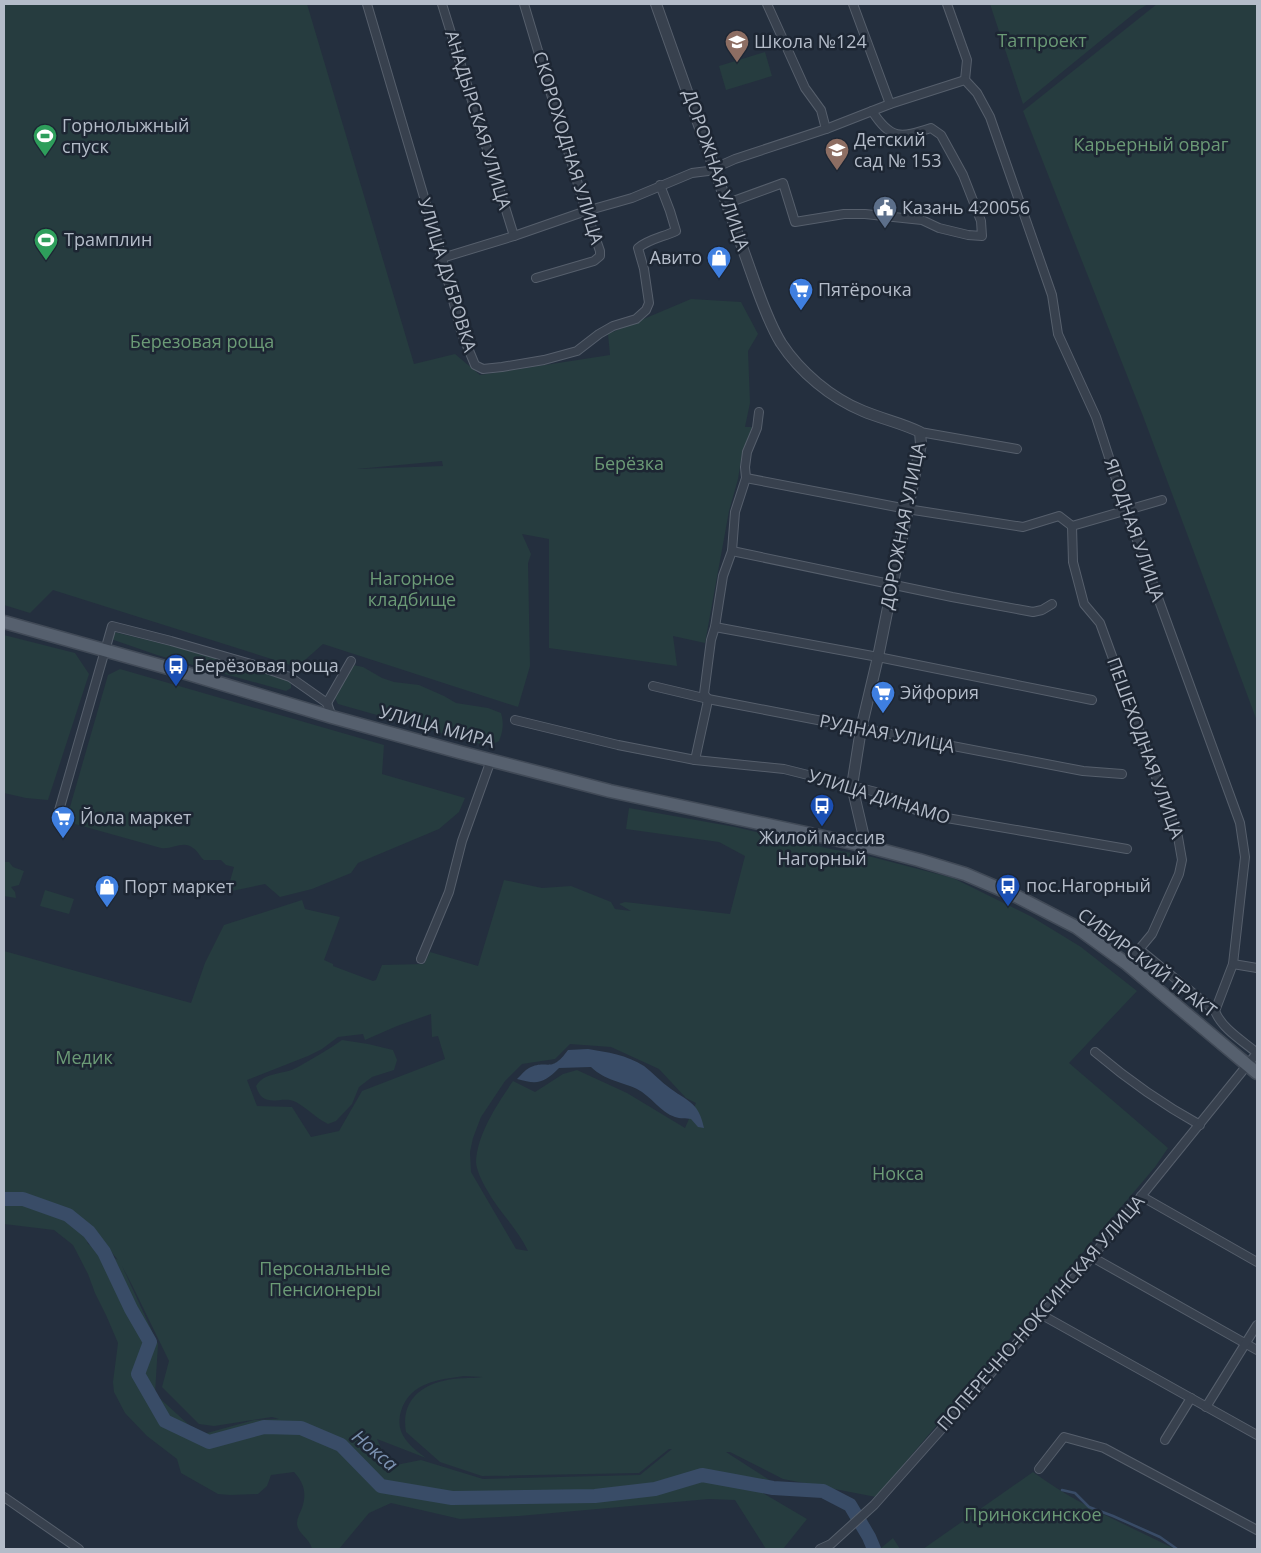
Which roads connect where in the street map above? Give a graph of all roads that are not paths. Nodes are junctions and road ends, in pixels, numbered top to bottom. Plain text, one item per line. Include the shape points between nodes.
1 (367, 4) edge
2 (442, 4) edge
3 (524, 4) edge
4 (656, 4) edge
5 (767, 4) edge
6 (853, 4) edge
7 (947, 4) edge
8 (965, 80) junction
9 (890, 104) junction
10 (872, 111) junction
11 (826, 129) junction
12 (714, 167) junction
13 (660, 185) junction
14 (728, 203) junction
15 (586, 211) junction
16 (514, 236) junction
17 (442, 258) junction
18 (536, 278) dead end
19 (759, 412) dead end
20 (920, 432) junction
21 (1017, 449) dead end
22 (746, 478) junction
23 (1162, 500) dead end
24 (907, 509) junction
25 (1126, 510) junction
26 (1072, 526) junction
27 (732, 551) junction
28 (893, 584) junction
29 (1052, 604) dead end
30 (4, 622) edge
31 (715, 627) junction
32 (104, 651) junction
33 (878, 657) junction
34 (351, 661) dead end
35 (653, 686) dead end
36 (708, 699) junction
37 (1092, 700) dead end
38 (327, 703) junction
39 (332, 717) junction
40 (515, 720) dead end
41 (861, 729) junction
42 (491, 760) junction
43 (695, 760) junction
44 (1122, 774) dead end
45 (852, 786) junction
46 (56, 821) dead end
47 (866, 846) junction
48 (1126, 849) dead end
49 (1139, 950) junction
50 (421, 958) dead end
51 (1127, 964) junction
52 (1233, 964) junction
53 (1257, 968) edge
54 (1214, 1011) junction
55 (1095, 1052) dead end
56 (1257, 1053) edge
57 (1253, 1068) edge
58 (1200, 1125) junction
59 (1141, 1196) junction
60 (1092, 1257) junction
61 (1257, 1262) edge
62 (1042, 1315) junction
63 (1257, 1325) edge
64 (1245, 1344) junction
65 (1257, 1350) edge
66 (1191, 1398) junction
67 (1206, 1407) junction
68 (1257, 1435) edge
69 (1165, 1440) dead end
70 (1039, 1469) dead end
71 (4, 1498) edge
72 (1257, 1530) edge
73 (79, 1549) edge
74 (820, 1549) edge

1 - 17 street, УЛИЦА ДУБРОВКА
2 - 16 street, АНАДЫРСКАЯ УЛИЦА
3 - 15 street, СКОРОХОДНАЯ УЛИЦА
4 - 12 street, ДОРОЖНАЯ УЛИЦА
5 - 11 street via 805,88 821,110
6 - 9 street
7 - 8 street via 967,60
8 - 9 street
8 - 25 street, ЯГОДНАЯ УЛИЦА via 977,93 990,117 1052,295 1058,334 1096,417
9 - 10 street
10 - 11 street
10 - 14 street via 881,126 891,133 914,134 931,128 941,135 963,175 981,221 982,236 939,228 922,220 865,214 794,222 783,183
11 - 12 street
12 - 13 street
12 - 14 street, ДОРОЖНАЯ УЛИЦА
13 - 15 street via 632,198
13 - 17 street, УЛИЦА ДУБРОВКА via 676,230 638,248 649,303 646,310 636,318 599,334 577,351 502,367 483,369 476,365 461,331
14 - 20 street, ДОРОЖНАЯ УЛИЦА via 771,324 790,355 826,390 861,410
15 - 16 street
15 - 18 street, СКОРОХОДНАЯ УЛИЦА via 600,256 594,261
16 - 17 street
19 - 22 street via 757,428 747,452
20 - 21 street
20 - 24 street, ДОРОЖНАЯ УЛИЦА
22 - 24 street
22 - 27 street via 735,512
23 - 25 street
24 - 26 street via 1023,527 1059,516
24 - 28 street, ДОРОЖНАЯ УЛИЦА
25 - 26 street
25 - 52 street, ЯГОДНАЯ УЛИЦА via 1240,823 1245,857
26 - 49 street, ПЕШЕХОДНАЯ УЛИЦА via 1073,562 1084,604 1100,623 1178,837 1182,860 1152,934
27 - 28 street
27 - 31 street
28 - 29 street via 1033,612
28 - 33 street, ДОРОЖНАЯ УЛИЦА
30 - 32 main road, УЛИЦА МИРА
31 - 33 street
31 - 36 street via 704,694
32 - 38 street via 112,626 290,677
32 - 39 main road, УЛИЦА МИРА
32 - 46 street
33 - 37 street
33 - 41 street, ДОРОЖНАЯ УЛИЦА
34 - 38 street
35 - 36 street, РУДНАЯ УЛИЦА
36 - 41 street, РУДНАЯ УЛИЦА
36 - 43 street
38 - 39 street
39 - 42 main road, УЛИЦА МИРА
40 - 43 street, УЛИЦА ДИНАМО
41 - 44 street, РУДНАЯ УЛИЦА via 1083,771
41 - 45 street, ДОРОЖНАЯ УЛИЦА
42 - 47 main road, УЛИЦА МИРА via 610,791
42 - 50 street via 463,839 449,892
43 - 45 street, УЛИЦА ДИНАМО via 784,769
45 - 47 street, ДОРОЖНАЯ УЛИЦА
45 - 48 street, УЛИЦА ДИНАМО via 880,793 916,810 941,817
47 - 51 main road, СИБИРСКИЙ ТРАКТ via 965,874 1014,895 1076,928
49 - 51 street, ПЕШЕХОДНАЯ УЛИЦА
49 - 54 street
51 - 57 main road, СИБИРСКИЙ ТРАКТ
52 - 53 street
52 - 54 street, ЯГОДНАЯ УЛИЦА
54 - 56 street via 1217,1018
55 - 58 street via 1168,1107
56 - 57 street, ПОПЕРЕЧНО-НОКСИНСКАЯ УЛИЦА
57 - 58 street, ПОПЕРЕЧНО-НОКСИНСКАЯ УЛИЦА
58 - 59 street, ПОПЕРЕЧНО-НОКСИНСКАЯ УЛИЦА
59 - 60 street, ПОПЕРЕЧНО-НОКСИНСКАЯ УЛИЦА
59 - 61 street
60 - 62 street, ПОПЕРЕЧНО-НОКСИНСКАЯ УЛИЦА
60 - 64 street
62 - 66 street
62 - 74 street, ПОПЕРЕЧНО-НОКСИНСКАЯ УЛИЦА via 874,1505 831,1544
63 - 64 street
64 - 65 street
64 - 67 street
66 - 67 street
66 - 69 street
67 - 68 street
70 - 72 street via 1064,1437 1104,1448
71 - 73 street

